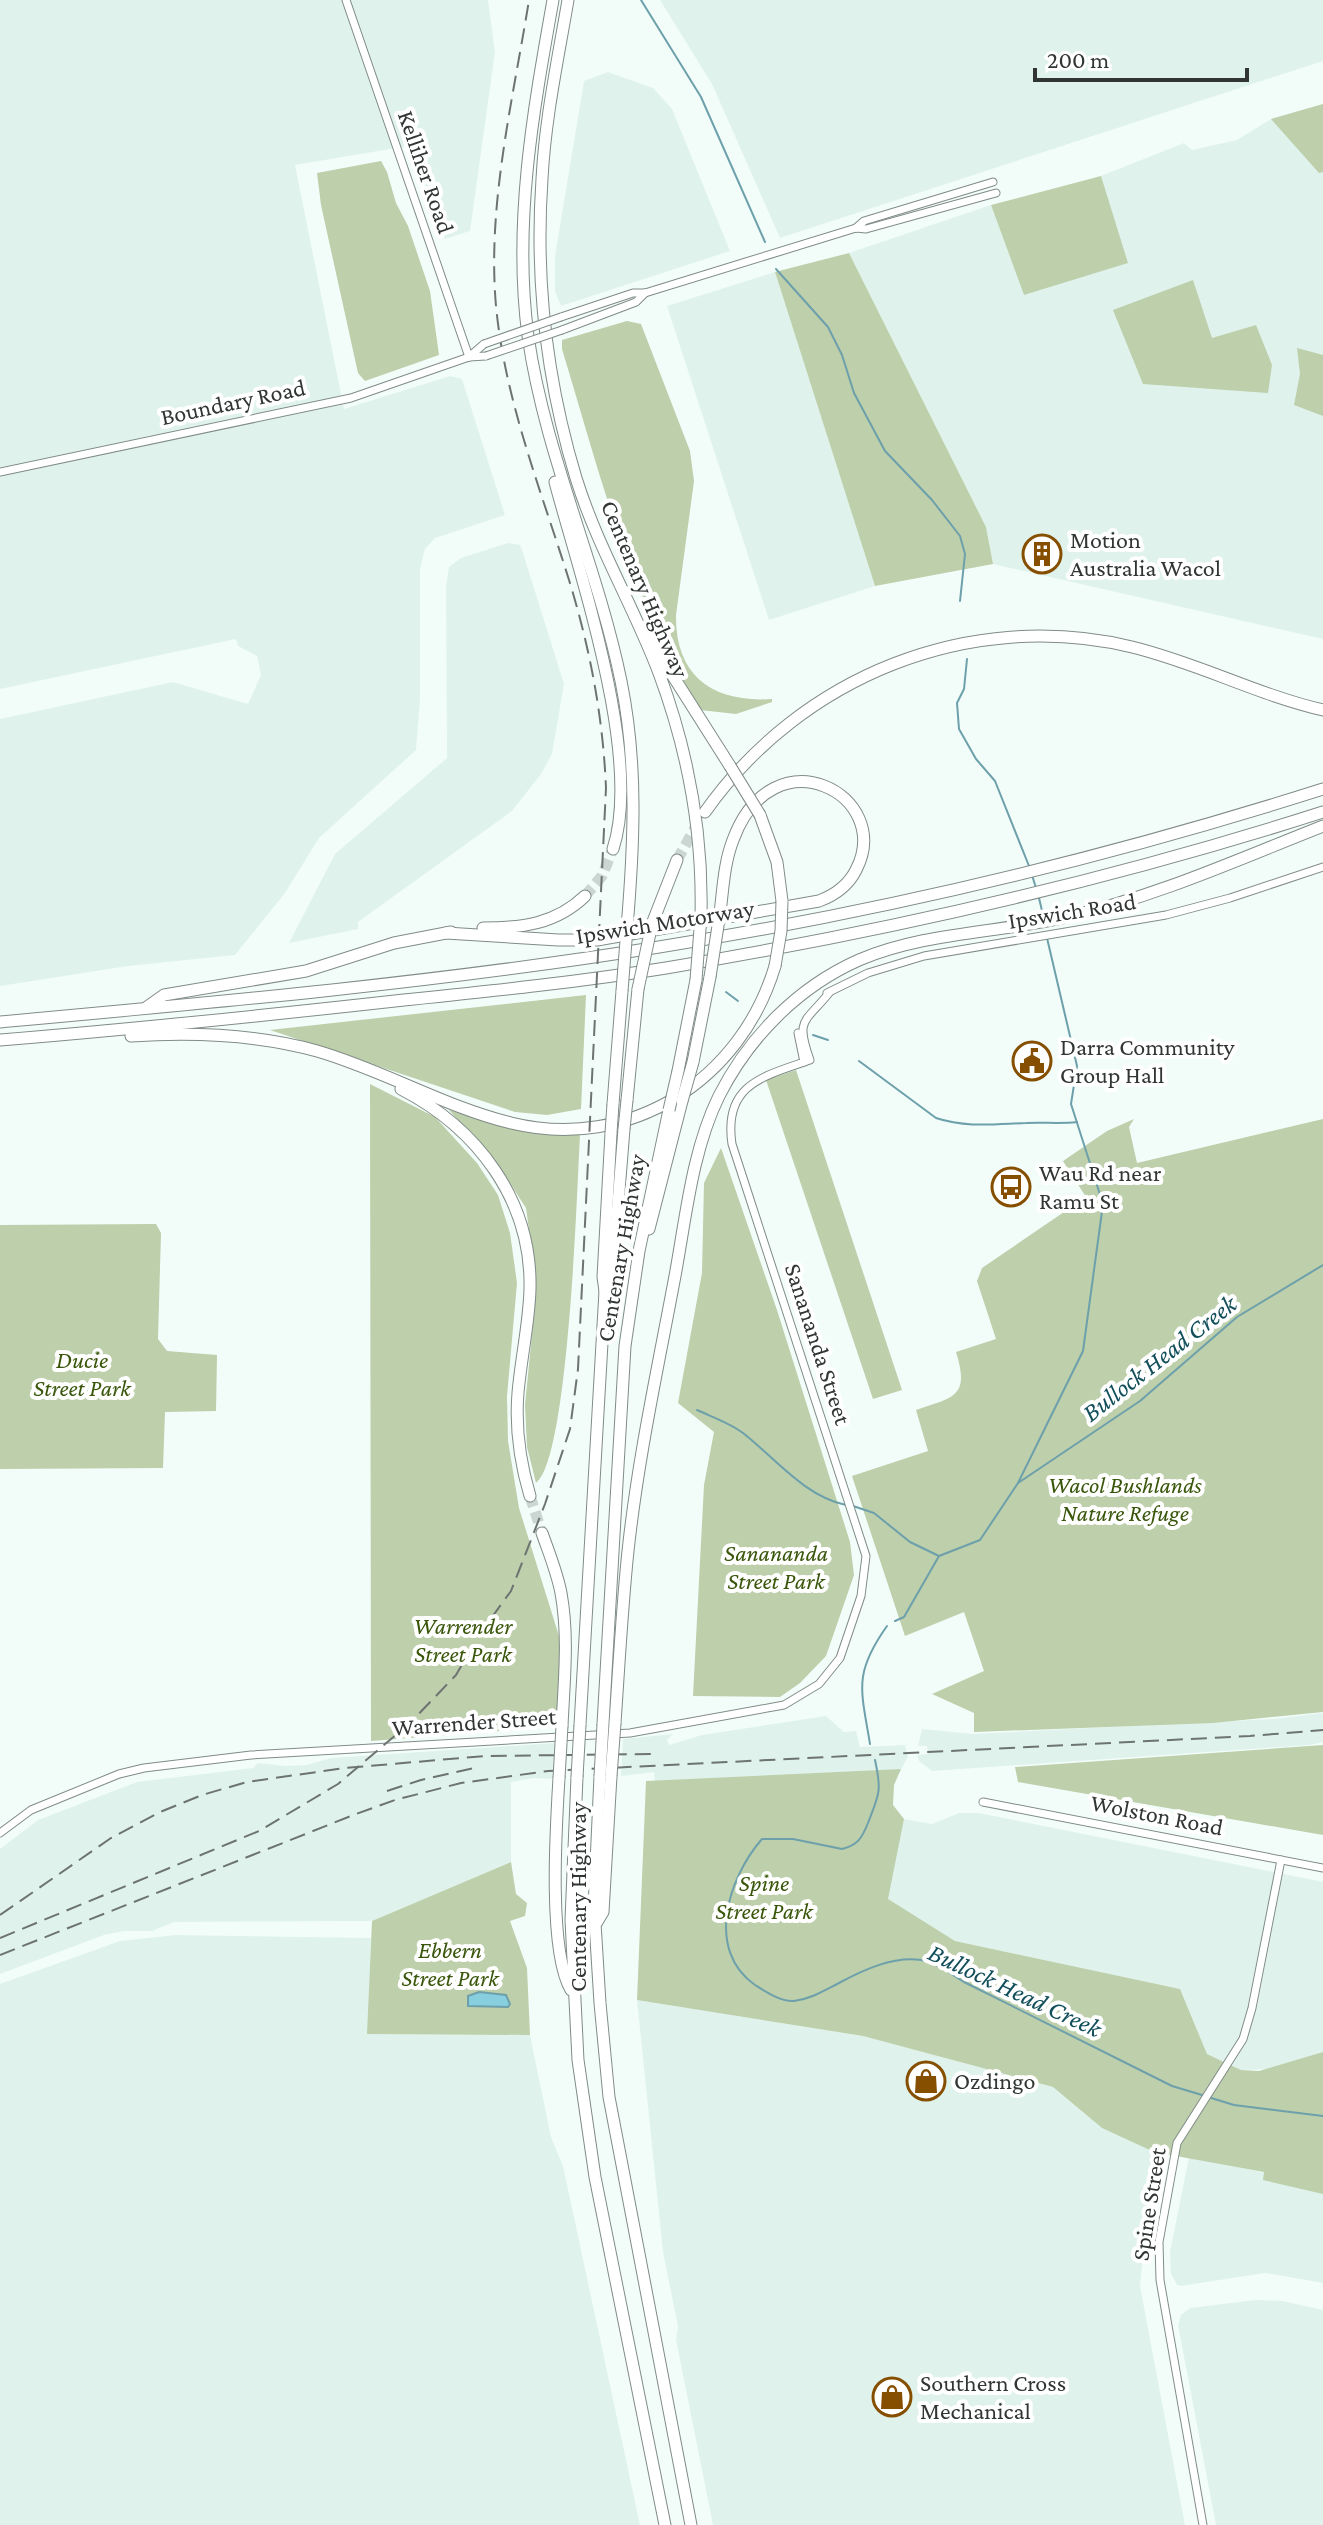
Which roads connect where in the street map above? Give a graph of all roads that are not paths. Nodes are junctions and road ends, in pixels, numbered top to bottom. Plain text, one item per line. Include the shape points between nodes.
1 (346, 0) edge
2 (553, 0) edge
3 (568, 0) edge
4 (993, 182) dead end
5 (996, 193) dead end
6 (856, 228) junction
7 (645, 293) junction
8 (469, 357) junction
9 (547, 431) junction
10 (0, 472) edge
11 (638, 627) junction
12 (1323, 710) edge
13 (1323, 789) edge
14 (705, 812) tunnel mouth
15 (1323, 812) edge
16 (1323, 826) edge
17 (613, 849) tunnel mouth
18 (677, 860) tunnel mouth
19 (1323, 867) edge
20 (585, 896) tunnel mouth
21 (446, 933) junction
22 (147, 1008) junction
23 (0, 1022) edge
24 (87, 1033) junction
25 (0, 1040) edge
26 (385, 1076) junction
27 (732, 1144) joint
28 (639, 1251) junction
29 (605, 1291) junction
30 (530, 1496) tunnel mouth
31 (542, 1533) tunnel mouth
32 (866, 1556) joint
33 (609, 1723) junction
34 (983, 1802) dead end
35 (0, 1833) edge
36 (1281, 1860) junction
37 (1323, 1868) edge
38 (573, 1994) junction
39 (665, 2525) edge
40 (691, 2525) edge
41 (1203, 2525) edge

1 - 8 street, Kelliher Road
2 - 9 highway, Centenary Highway via 528,151 522,247 528,333
3 - 11 highway, Centenary Highway via 542,178 543,312 554,390 577,480
4 - 6 street, Boundary Road via 864,221
5 - 6 street, Boundary Road
6 - 7 street, Boundary Road
7 - 8 street, Boundary Road, bridge via 636,302 562,330
7 - 8 street, Boundary Road, bridge via 484,344
8 - 10 street, Boundary Road via 351,398
9 - 17 highway via 545,446 610,694 620,791
9 - 29 highway, Centenary Highway, bridge via 614,653 634,771
11 - 26 highway, bridge via 653,641 760,815 777,862 781,931 775,966 757,1011 721,1062 678,1096 631,1119 587,1128 524,1126
11 - 28 highway, Centenary Highway, bridge via 668,700 686,767 697,832 701,916 696,980
12 - 14 highway via 1133,647 1060,636 985,639 907,657 833,692 758,749
13 - 22 highway, Ipswich Motorway via 1048,867 822,917 643,950 438,978
15 - 24 highway, Ipswich Motorway via 1053,888 800,944 608,977
16 - 33 highway via 1155,891 1064,918 903,945 856,961 797,998 761,1033 717,1099 696,1164 640,1463
18 - 29 highway, bridge via 652,924 638,989 612,1278
19 - 27 street, Ipswich Road via 1166,915 889,965 829,993 813,1001 801,1018 798,1038 807,1061 753,1081 743,1091 732,1109
20 - 21 highway via 567,911 529,926
21 - 22 highway via 306,971 164,995
21 - 28 highway, bridge via 597,940 765,912 828,898 852,878 862,856 860,824 850,804 828,787 809,781 777,785 747,811 733,839 720,913 710,977 693,1062 647,1239
22 - 23 highway, Ipswich Motorway
24 - 25 highway, Ipswich Motorway
24 - 26 highway via 98,1038 187,1033 261,1039 317,1051
26 - 30 highway via 470,1137 506,1187 520,1220 530,1290 517,1414
27 - 32 street, Sanananda Street
28 - 33 highway, Centenary Highway via 623,1372
29 - 38 highway, Centenary Highway, bridge via 577,1777
31 - 38 highway, bridge via 564,1611 556,1849 563,1977
32 - 35 street, Warrender Street via 861,1596 840,1658 819,1684 784,1705 630,1733 251,1755 144,1768 31,1810
33 - 40 highway, Centenary Highway, bridge via 595,1895 601,2016 614,2134
34 - 36 street, Wolston Road
36 - 37 street, Wolston Road
36 - 41 street, Spine Street via 1249,2021 1177,2143 1160,2234 1158,2266
38 - 39 highway, Centenary Highway via 587,2132

